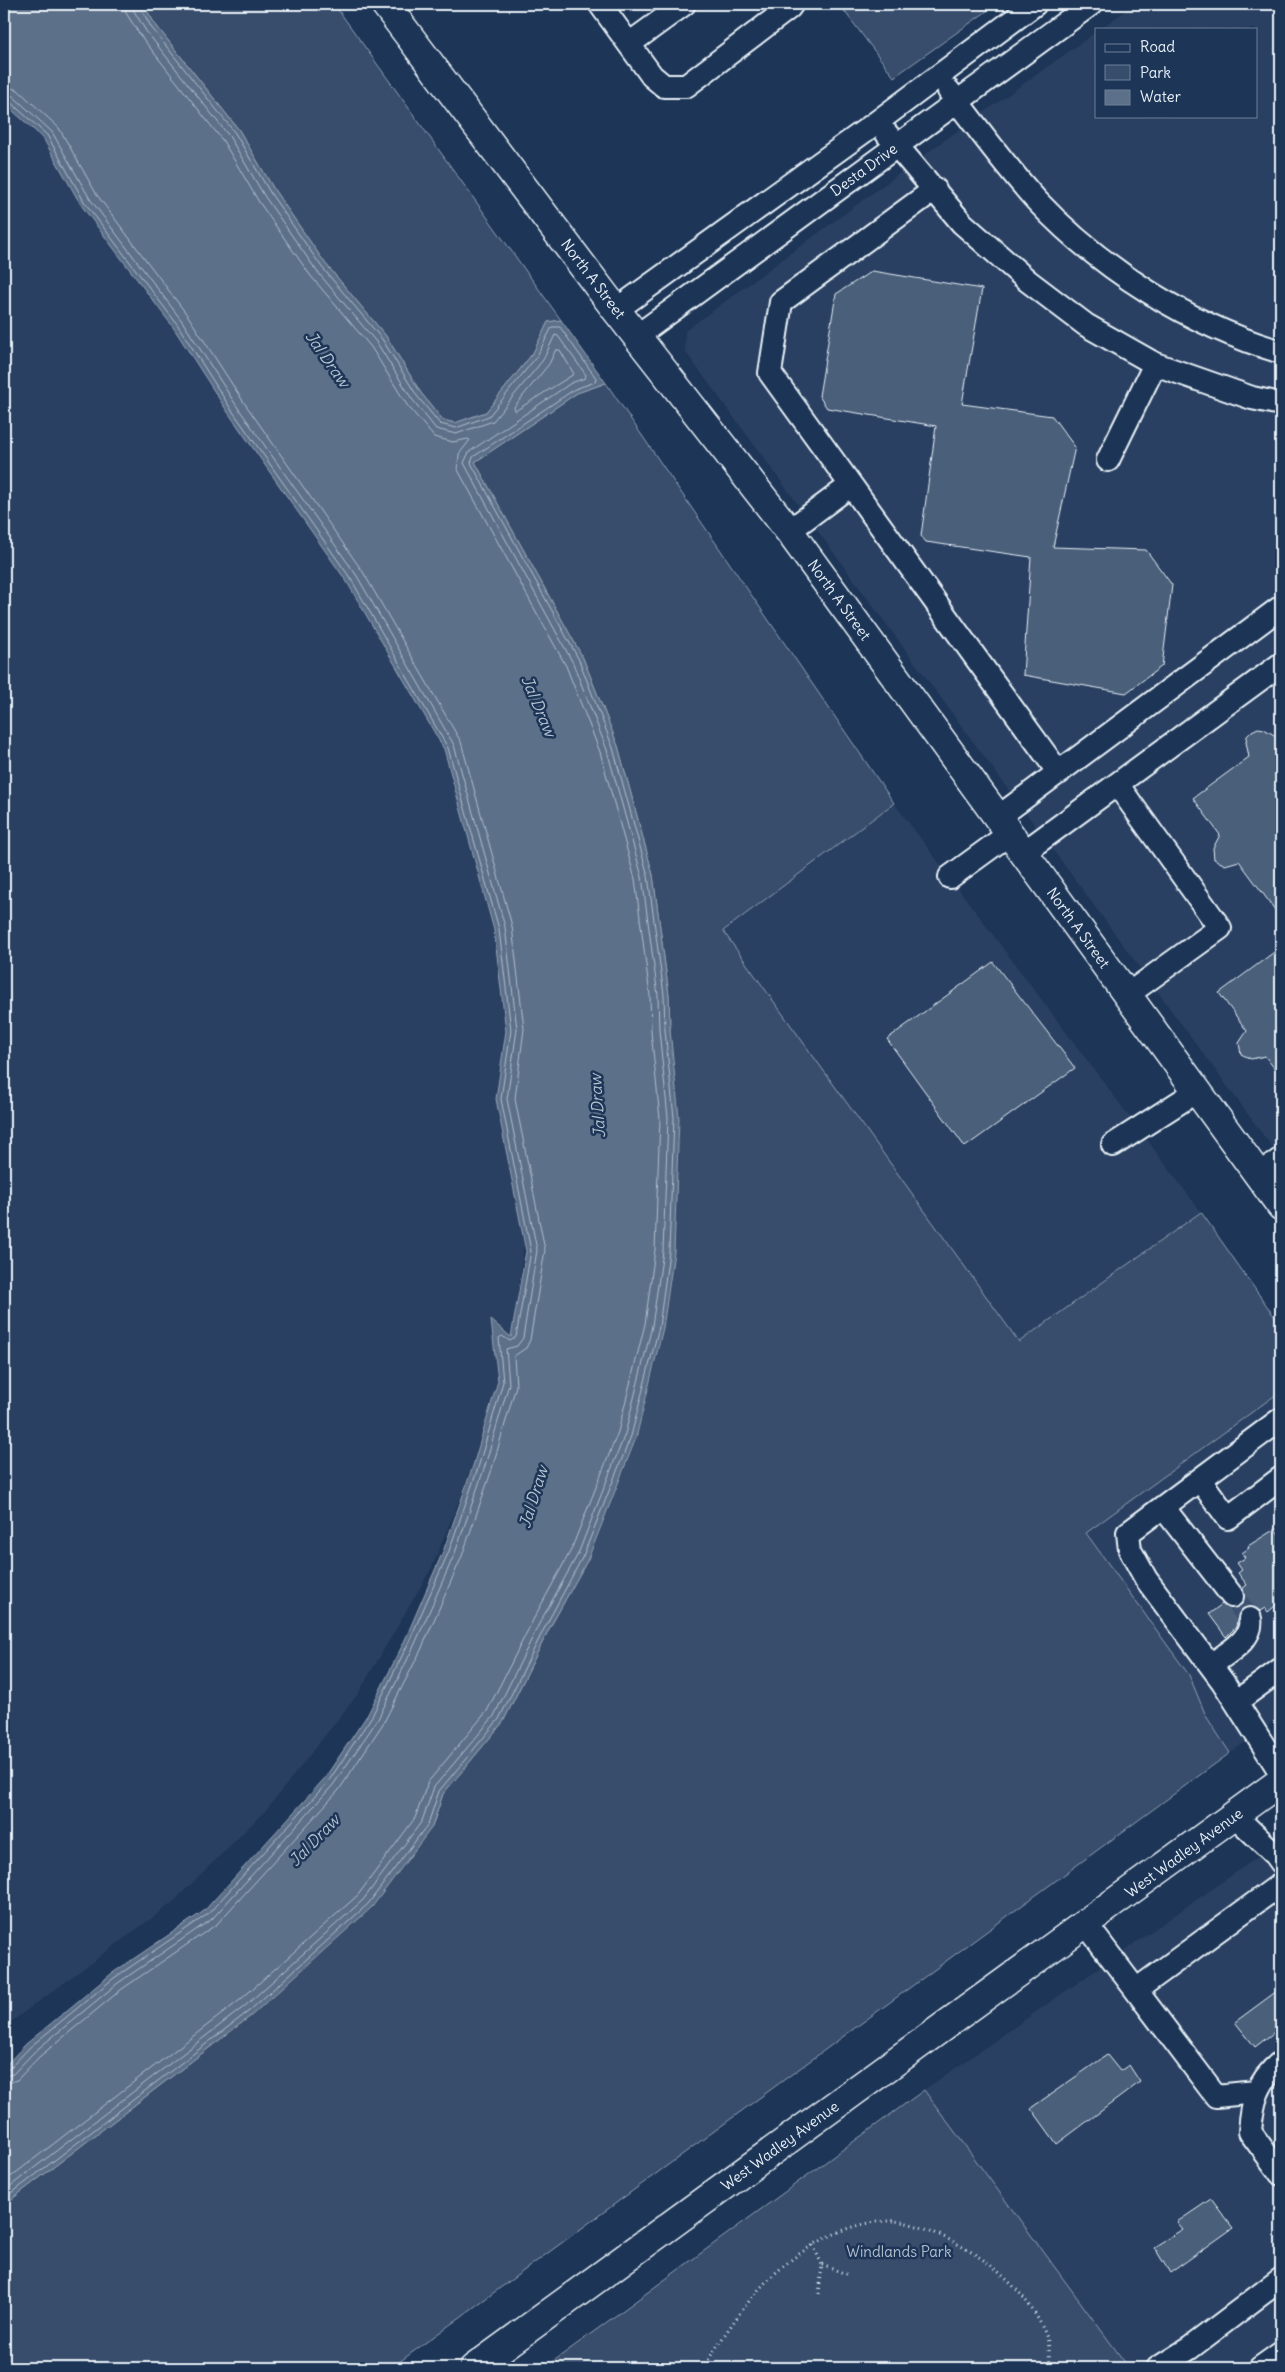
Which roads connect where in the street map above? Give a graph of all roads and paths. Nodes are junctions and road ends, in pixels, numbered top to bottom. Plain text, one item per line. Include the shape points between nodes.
1 (385, 4) edge
2 (600, 4) edge
3 (684, 4) edge
4 (792, 4) edge
5 (1035, 4) edge
6 (1091, 4) edge
7 (629, 44) junction
8 (938, 76) junction
9 (958, 101) junction
10 (877, 122) junction
11 (897, 146) junction
12 (934, 189) junction
13 (616, 310) junction
14 (637, 336) junction
15 (1281, 352) edge
16 (1155, 364) junction
17 (1281, 404) edge
18 (1108, 460) dead end
19 (851, 486) junction
20 (789, 531) junction
21 (1281, 608) edge
22 (1281, 664) edge
23 (1059, 773) junction
24 (1117, 784) junction
25 (1010, 835) junction
26 (950, 877) dead end
27 (1127, 995) junction
28 (1197, 1091) junction
29 (1113, 1144) dead end
30 (1281, 1159) edge
31 (1259, 1175) junction
32 (1281, 1206) edge
33 (1281, 1419) edge
34 (1281, 1478) edge
35 (1200, 1480) junction
36 (1163, 1508) junction
37 (1232, 1596) tunnel mouth
38 (1250, 1619) dead end
39 (1211, 1665) junction
40 (1281, 1669) edge
41 (1236, 1702) junction
42 (1281, 1773) edge
43 (1281, 1781) edge
44 (1235, 1816) junction
45 (1281, 1862) edge
46 (1281, 1884) edge
47 (1086, 1924) junction
48 (1136, 1990) junction
49 (1281, 2062) edge
50 (1256, 2092) junction
51 (1281, 2174) edge
52 (813, 2245) junction
53 (822, 2265) junction
54 (846, 2274) dead end
55 (1281, 2279) edge
56 (819, 2294) dead end
57 (1281, 2353) edge
58 (474, 2368) edge
59 (703, 2368) edge
60 (1050, 2368) edge
61 (1158, 2368) edge
62 (1260, 2368) edge

1 - 13 main road, North A Street
2 - 7 street
3 - 7 street
4 - 7 street via 686,86 664,86 652,76
5 - 8 street, Desta Drive
6 - 9 street, Desta Drive
8 - 9 street
8 - 10 street, Desta Drive
9 - 11 street, Desta Drive
9 - 15 street via 1031,193 1091,251 1138,284 1197,318
10 - 11 street
10 - 13 street, Desta Drive
11 - 12 street
11 - 14 street, Desta Drive
12 - 16 street via 962,223 1028,281 1086,325
12 - 19 street via 781,302 770,374
13 - 14 main road, North A Street
14 - 20 main road, North A Street
16 - 17 street via 1252,398
16 - 18 street
19 - 20 street
19 - 23 street
20 - 25 main road, North A Street
21 - 23 street
22 - 24 street
23 - 25 street
24 - 25 street
24 - 27 street via 1220,928
25 - 26 street
25 - 27 main road, North A Street
27 - 28 main road, North A Street
28 - 29 street
28 - 31 main road, North A Street
30 - 31 street
31 - 32 main road, North A Street
33 - 35 street
34 - 35 street via 1228,1518
35 - 36 street
36 - 37 street
36 - 39 street via 1128,1533 1130,1550 1146,1579
38 - 39 street via 1246,1637
39 - 41 street
40 - 41 street
41 - 42 street
43 - 44 main road, West Wadley Avenue
44 - 45 street
44 - 47 main road, West Wadley Avenue
46 - 48 street
47 - 48 street
47 - 58 main road, West Wadley Avenue
48 - 50 street via 1216,2096
49 - 50 street
50 - 51 street via 1250,2132
52 - 53 path
52 - 59 path via 800,2251 762,2286
52 - 60 path via 866,2224 894,2221 943,2237 978,2256 1008,2279 1032,2310 1047,2339
53 - 54 path
53 - 56 path
55 - 61 street via 1190,2348
57 - 62 street

